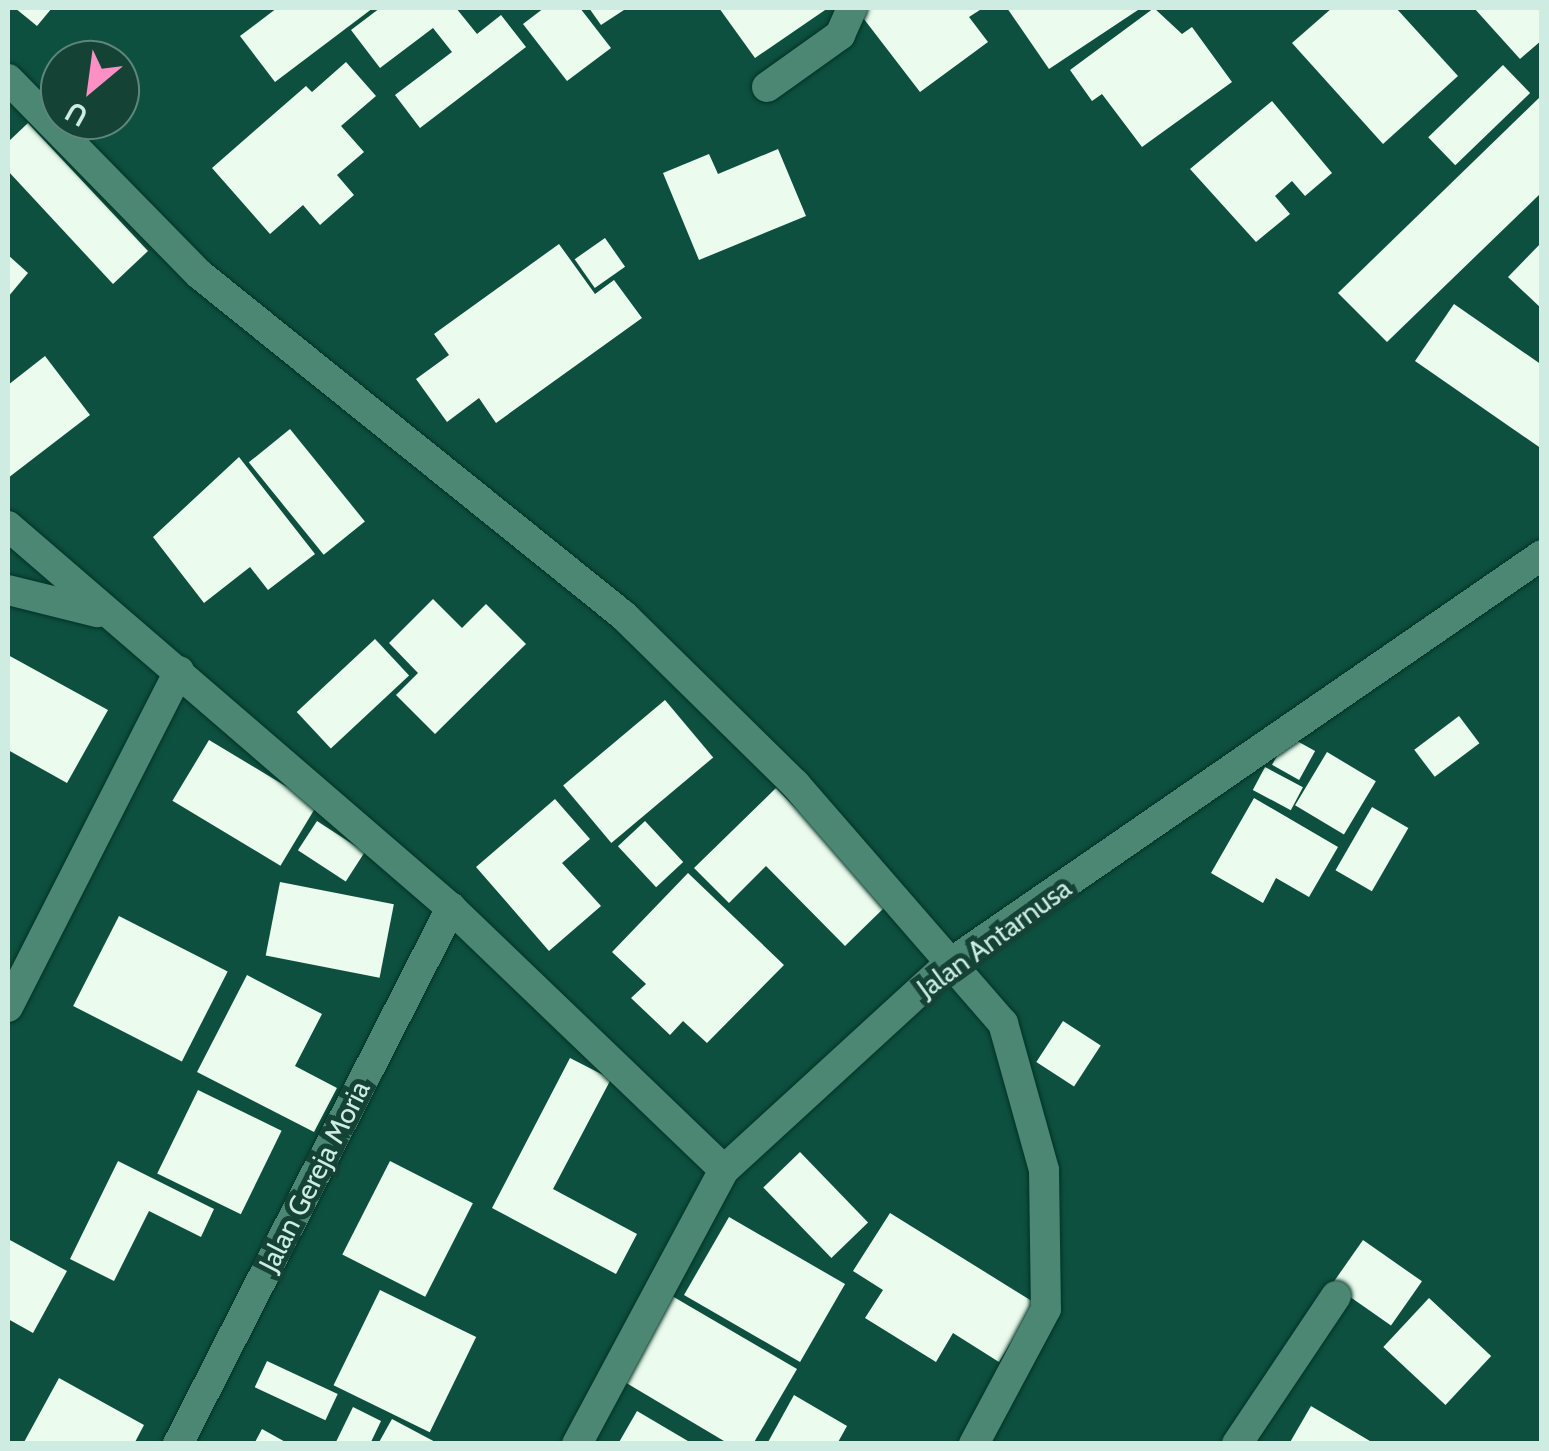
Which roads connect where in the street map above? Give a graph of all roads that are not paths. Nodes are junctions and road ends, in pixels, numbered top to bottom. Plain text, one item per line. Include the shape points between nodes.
1 (852, 8) edge
2 (8, 78) edge
3 (767, 87) dead end
4 (8, 526) edge
5 (1542, 556) edge
6 (8, 590) edge
7 (102, 613) junction
8 (180, 672) junction
9 (451, 908) junction
10 (948, 964) junction
11 (8, 1007) edge
12 (724, 1170) junction
13 (1336, 1296) dead end
14 (178, 1444) edge
15 (577, 1444) edge
16 (974, 1444) edge
17 (1236, 1444) edge

1 - 3 street via 840,34
2 - 10 street via 198,274 624,616 795,784
4 - 7 street
5 - 10 street, Jalan Antarnusa
6 - 7 street
7 - 8 street
8 - 9 street
8 - 11 street
9 - 12 street
9 - 14 street, Jalan Gereja Moria
10 - 12 street, Jalan Antarnusa
10 - 16 street via 1003,1023 1044,1170 1046,1309
12 - 15 street, Jalan Antarnusa
13 - 17 street

